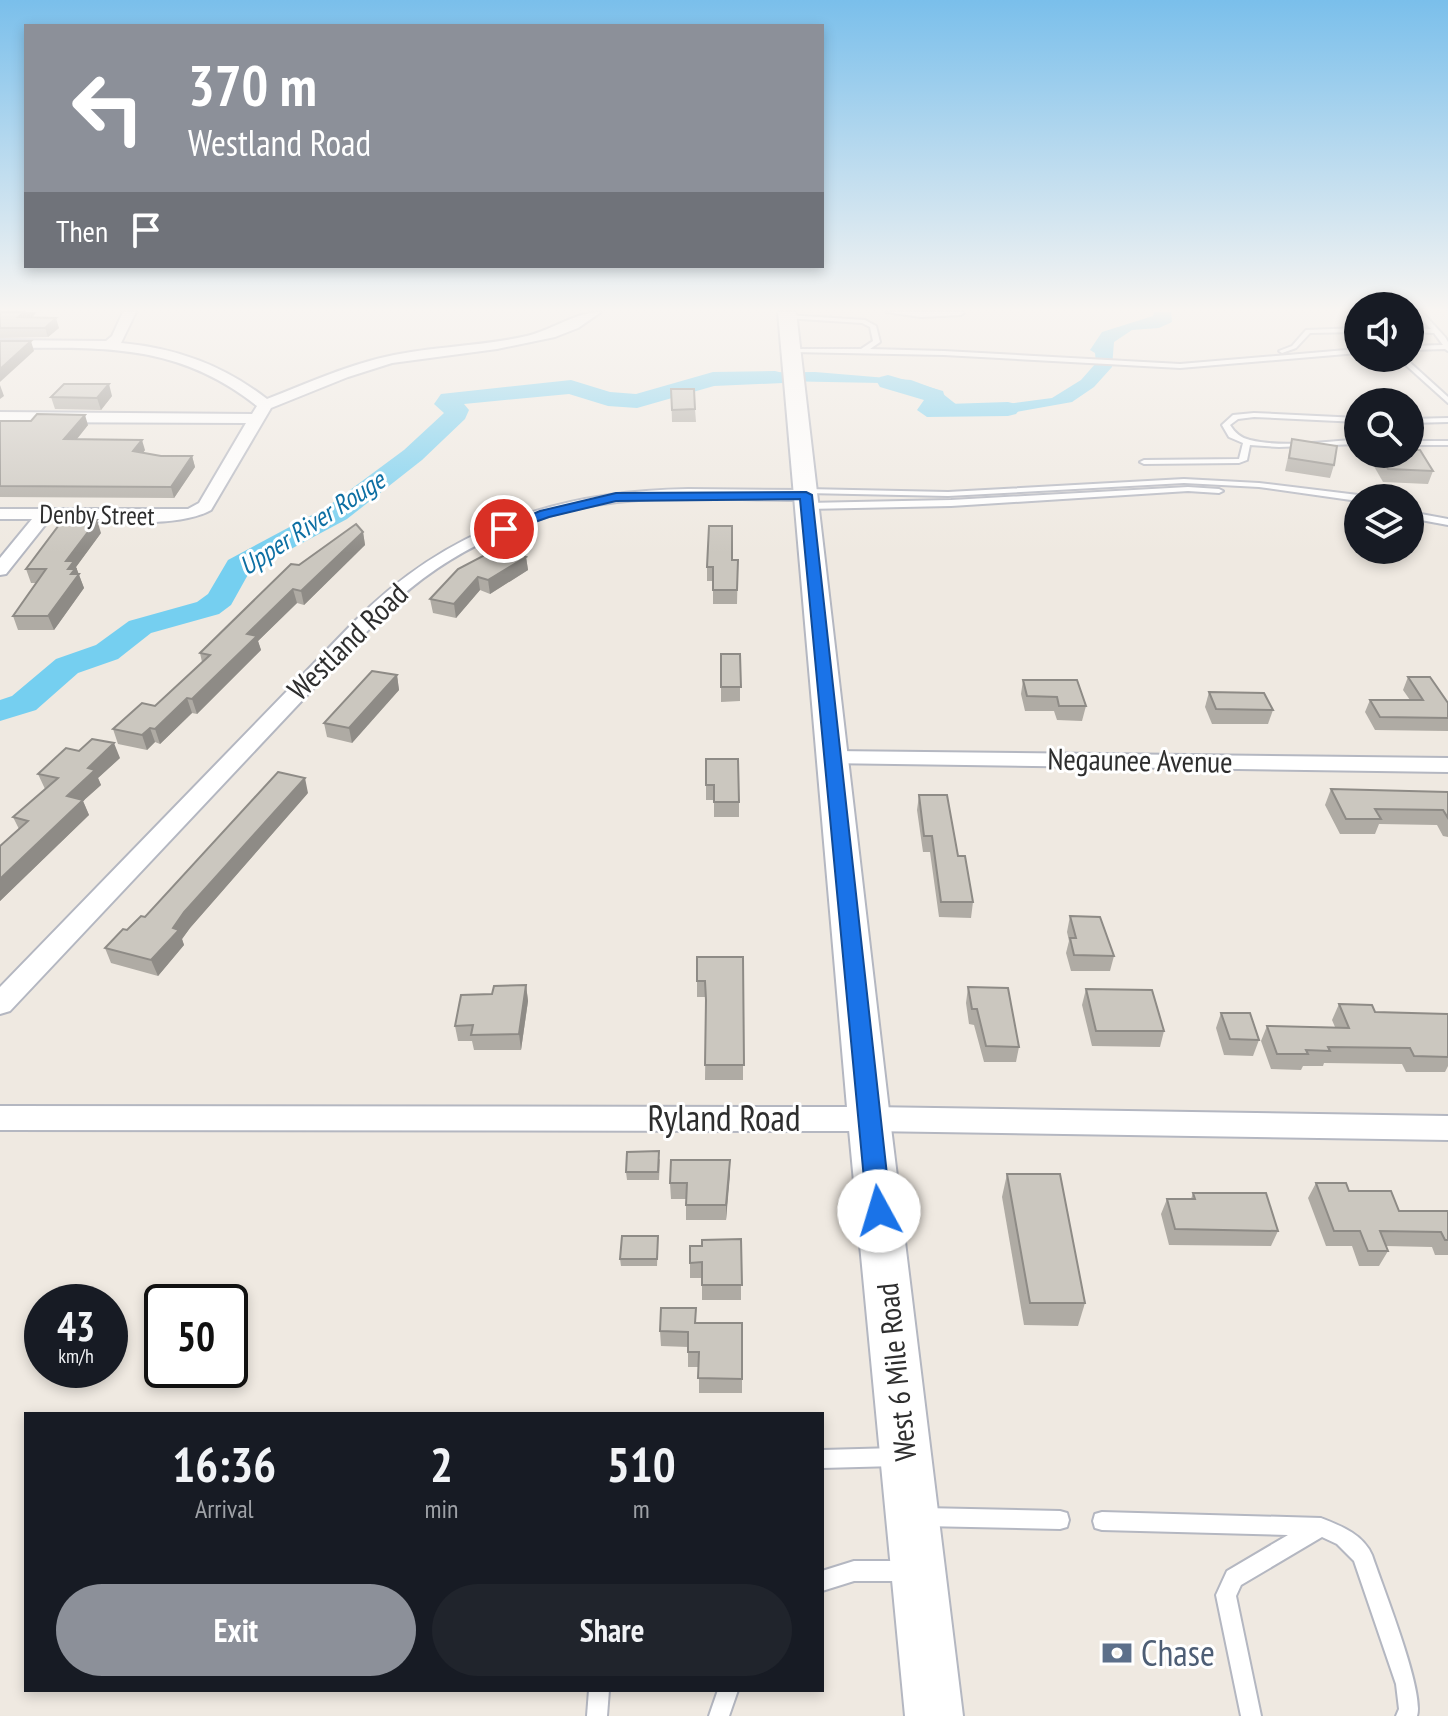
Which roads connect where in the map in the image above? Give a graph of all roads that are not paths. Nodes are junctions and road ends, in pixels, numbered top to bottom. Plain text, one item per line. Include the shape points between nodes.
1 (249, 392) edge
2 (296, 392) edge
3 (795, 392) edge
4 (261, 412) junction
5 (0, 417) edge
6 (1344, 419) edge
7 (1448, 420) edge
8 (1424, 421) edge
9 (1247, 442) junction
10 (1344, 443) edge
11 (1424, 443) edge
12 (1448, 443) edge
13 (1144, 462) dead end
14 (1179, 462) junction
15 (1186, 485) junction
16 (1344, 496) edge
17 (806, 498) junction
18 (950, 499) junction
19 (1344, 505) edge
20 (1424, 509) edge
21 (1448, 513) edge
22 (0, 514) edge
23 (45, 514) junction
24 (1424, 518) edge
25 (1448, 522) edge
26 (0, 570) edge
27 (832, 758) junction
28 (1448, 765) edge
29 (0, 1004) edge
30 (0, 1118) edge
31 (869, 1119) junction
32 (1448, 1128) edge
33 (907, 1457) junction
34 (824, 1459) edge
35 (913, 1517) junction
36 (1060, 1520) dead end
37 (1102, 1521) dead end
38 (1321, 1527) junction
39 (919, 1571) junction
40 (824, 1580) edge
41 (599, 1692) edge
42 (727, 1692) edge
43 (597, 1716) edge
44 (719, 1716) edge
45 (934, 1716) edge
46 (1251, 1716) edge
47 (1406, 1716) edge

1 - 4 street
2 - 4 street
3 - 17 main road, West 6 Mile Road
4 - 5 street
4 - 23 street, Denby Street via 205,506 193,513
6 - 9 lane via 1236,417 1226,425
7 - 8 lane
9 - 10 lane
9 - 14 lane via 1243,460
11 - 12 lane
13 - 14 lane
14 - 15 lane
15 - 16 lane via 1259,485
15 - 18 lane
15 - 19 lane
17 - 18 lane
17 - 18 lane
17 - 27 main road, West 6 Mile Road
17 - 29 street, Westland Road via 616,497 529,519 428,568 361,626
20 - 21 lane
22 - 23 street, Denby Street
23 - 26 street
24 - 25 lane
27 - 28 street, Negaunee Avenue
27 - 31 main road, West 6 Mile Road
30 - 31 street, Ryland Road
31 - 32 street, Ryland Road
31 - 33 main road, West 6 Mile Road
33 - 34 lane
33 - 35 main road, West 6 Mile Road
35 - 36 lane
35 - 39 main road, West 6 Mile Road
37 - 38 lane
38 - 46 lane via 1234,1578 1226,1595
38 - 47 lane via 1344,1537 1362,1555 1406,1684
39 - 40 lane via 854,1571
39 - 45 main road, West 6 Mile Road
41 - 43 lane
42 - 44 lane

